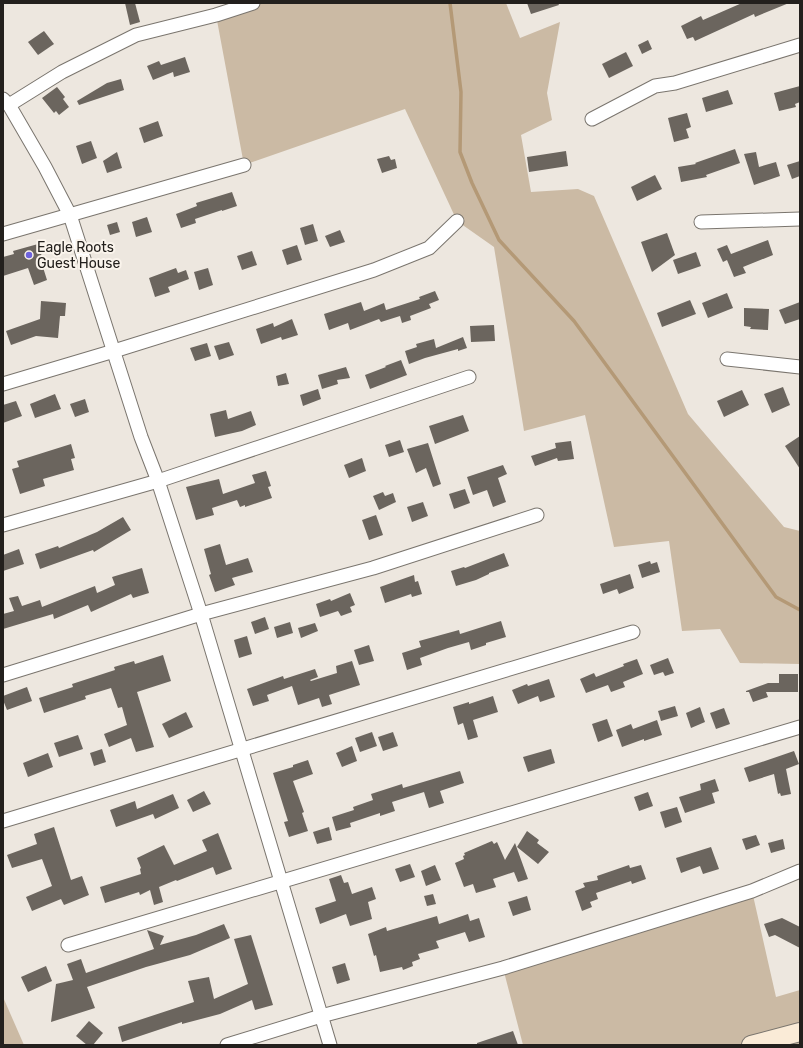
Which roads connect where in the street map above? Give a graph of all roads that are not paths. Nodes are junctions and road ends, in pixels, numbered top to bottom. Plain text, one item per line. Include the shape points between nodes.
1 (253, 3) edge
2 (800, 45) edge
3 (6, 102) edge
4 (592, 119) dead end
5 (244, 165) dead end
6 (70, 215) junction
7 (800, 219) edge
8 (457, 221) dead end
9 (701, 222) dead end
10 (3, 234) edge
11 (114, 352) junction
12 (727, 359) dead end
13 (800, 367) edge
14 (469, 377) dead end
15 (3, 384) edge
16 (158, 481) junction
17 (537, 515) dead end
18 (3, 525) edge
19 (201, 614) junction
20 (633, 632) dead end
21 (3, 675) edge
22 (800, 727) edge
23 (242, 750) junction
24 (3, 821) edge
25 (800, 871) edge
26 (282, 883) junction
27 (68, 945) dead end
28 (321, 1016) junction
29 (800, 1032) edge
30 (226, 1045) edge
31 (330, 1045) edge
32 (752, 1045) edge

1 - 3 street via 136,35
2 - 4 street via 674,83 655,86
3 - 6 street
5 - 6 street
6 - 10 street
6 - 11 street
7 - 9 street
8 - 11 street via 429,248 374,270
11 - 15 street
11 - 16 street
12 - 13 street
14 - 16 street
16 - 18 street
16 - 19 street
17 - 19 street via 373,568
19 - 21 street
19 - 23 street
20 - 23 street
22 - 26 street
23 - 24 street
23 - 26 street
25 - 28 street via 752,891 503,968
26 - 27 street
26 - 28 street
28 - 30 street
28 - 31 street
29 - 32 street

